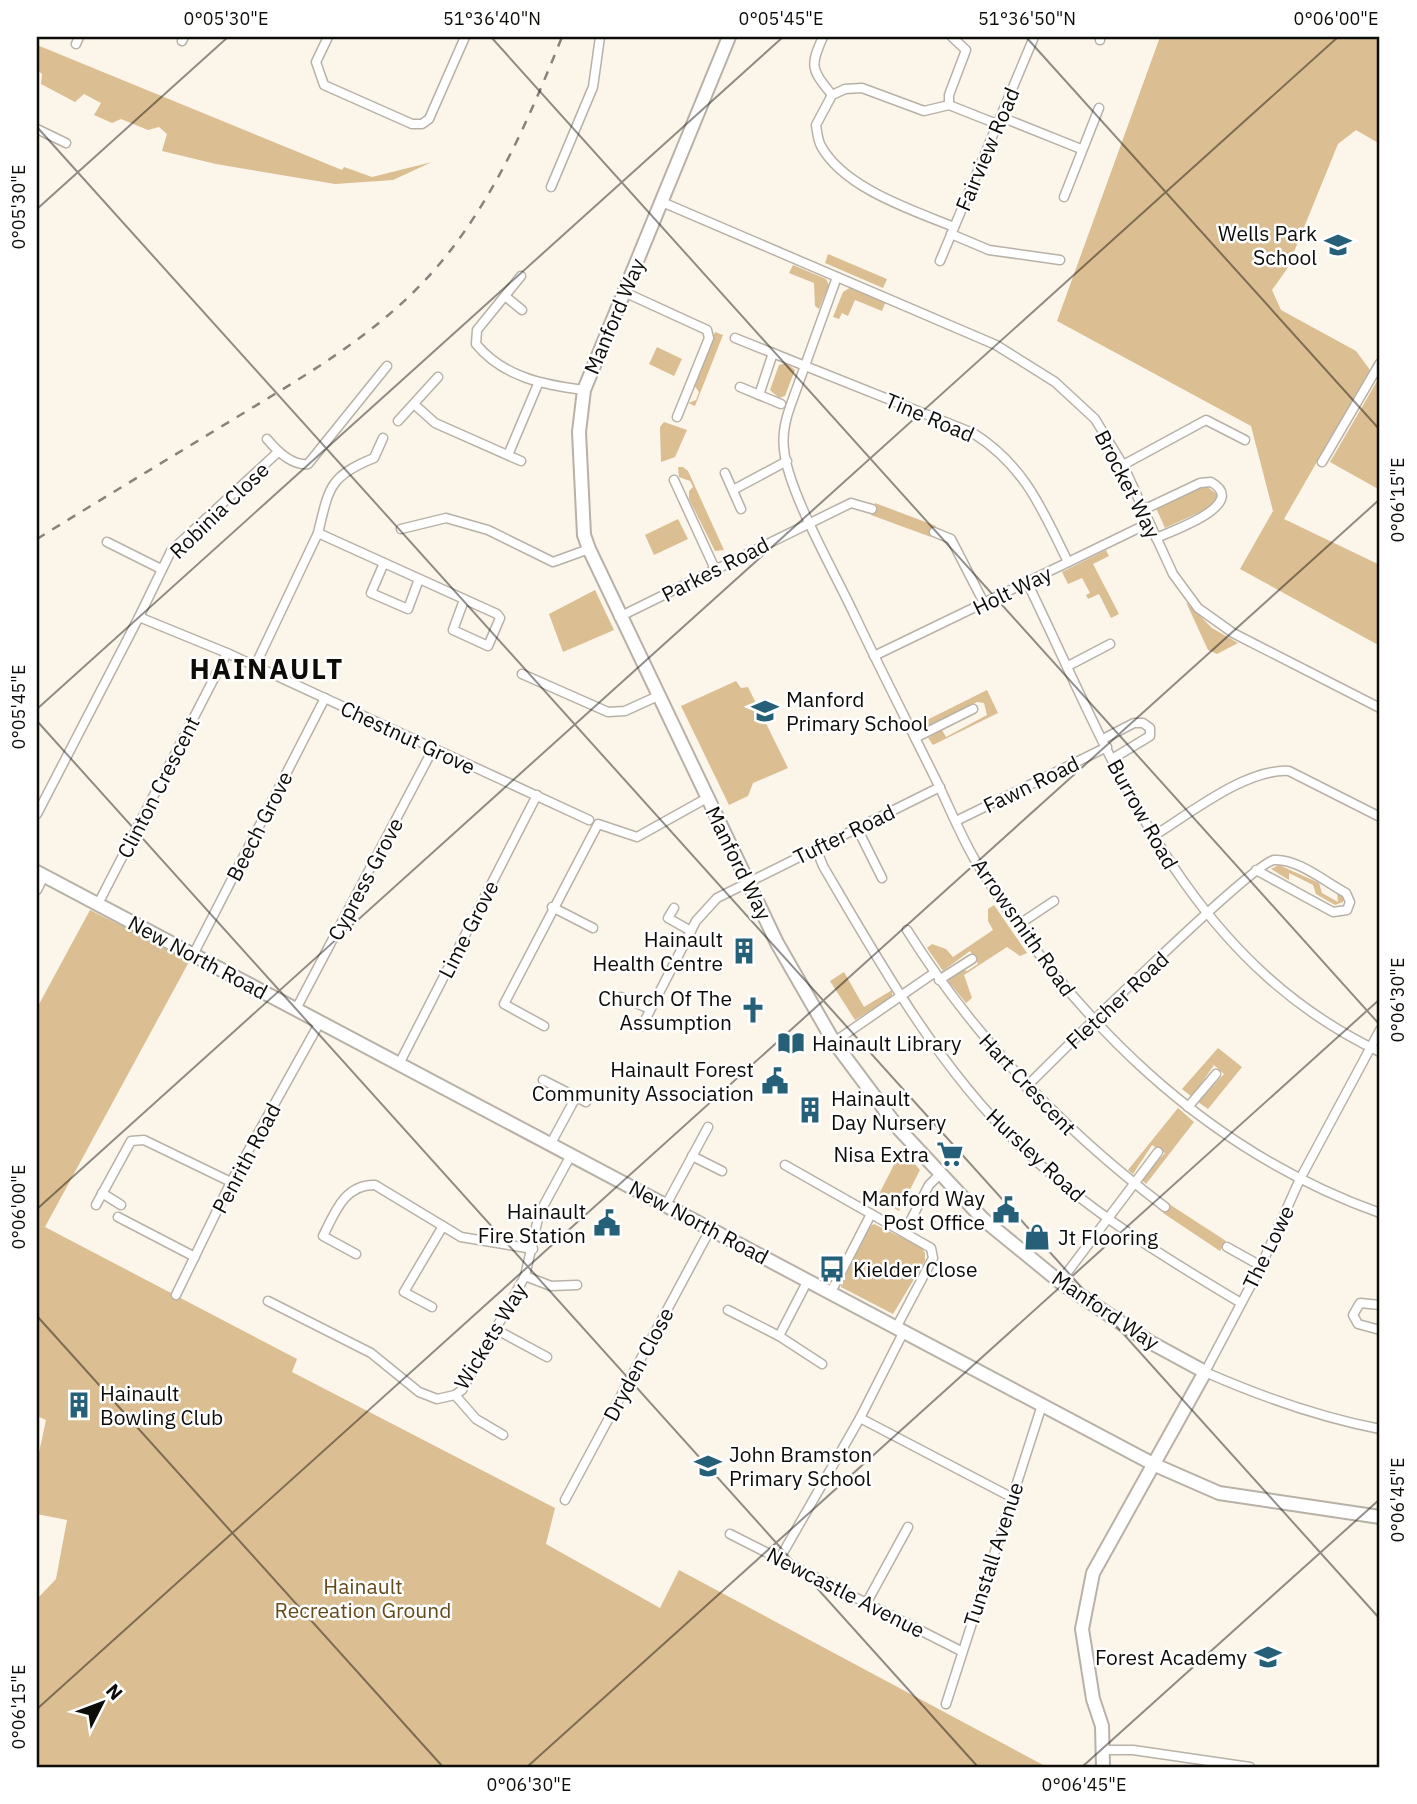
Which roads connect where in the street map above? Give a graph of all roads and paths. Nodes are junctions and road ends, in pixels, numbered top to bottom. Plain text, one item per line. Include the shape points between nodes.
1 (328, 37) edge
2 (465, 37) edge
3 (600, 37) edge
4 (729, 37) edge
5 (823, 37) edge
6 (952, 37) edge
7 (1034, 37) edge
8 (832, 95) junction
9 (949, 105) junction
10 (1099, 108) dead end
11 (999, 120) junction
12 (37, 130) edge
13 (66, 144) dead end
14 (1081, 149) junction
15 (551, 187) dead end
16 (1064, 197) dead end
17 (662, 202) junction
18 (952, 231) junction
19 (1060, 260) dead end
20 (940, 261) dead end
21 (521, 276) dead end
22 (837, 277) junction
23 (624, 292) junction
24 (505, 296) junction
25 (522, 310) dead end
26 (735, 338) dead end
27 (773, 353) junction
28 (1380, 363) edge
29 (804, 365) junction
30 (387, 366) dead end
31 (438, 377) dead end
32 (538, 384) junction
33 (740, 387) dead end
34 (584, 390) junction
35 (759, 395) junction
36 (781, 404) dead end
37 (415, 405) junction
38 (677, 416) dead end
39 (398, 421) dead end
40 (383, 438) dead end
41 (267, 439) dead end
42 (1245, 440) dead end
43 (278, 452) junction
44 (508, 455) junction
45 (521, 461) dead end
46 (787, 461) junction
47 (1322, 462) dead end
48 (1123, 465) junction
49 (725, 473) dead end
50 (674, 480) dead end
51 (689, 485) dead end
52 (679, 490) junction
53 (733, 490) junction
54 (741, 509) dead end
55 (872, 509) dead end
56 (1143, 510) junction
57 (810, 521) junction
58 (1149, 523) junction
59 (401, 529) dead end
60 (934, 532) dead end
61 (318, 533) junction
62 (1156, 538) junction
63 (107, 542) dead end
64 (589, 549) junction
65 (1068, 562) junction
66 (384, 563) junction
67 (161, 569) junction
68 (715, 569) junction
69 (419, 579) junction
70 (1027, 582) junction
71 (464, 600) junction
72 (984, 603) junction
73 (139, 617) junction
74 (620, 617) junction
75 (1110, 644) dead end
76 (227, 653) junction
77 (874, 656) junction
78 (255, 666) junction
79 (1068, 666) junction
80 (522, 674) dead end
81 (658, 696) junction
82 (325, 698) junction
83 (1380, 708) edge
84 (973, 709) dead end
85 (915, 738) junction
86 (1105, 743) junction
87 (433, 748) junction
88 (1112, 759) junction
89 (940, 787) junction
90 (537, 795) junction
91 (707, 798) junction
92 (37, 814) edge
93 (1380, 817) edge
94 (589, 820) dead end
95 (956, 821) junction
96 (857, 828) junction
97 (1152, 837) junction
98 (816, 848) junction
99 (1256, 870) junction
100 (40, 874) edge
101 (882, 878) dead end
102 (748, 881) junction
103 (37, 890) edge
104 (1054, 901) dead end
105 (98, 904) junction
106 (552, 907) junction
107 (674, 908) dead end
108 (1208, 914) junction
109 (1018, 925) junction
110 (593, 928) dead end
111 (907, 930) dead end
112 (691, 931) junction
113 (193, 955) junction
114 (972, 959) dead end
115 (937, 976) junction
116 (900, 996) junction
117 (621, 997) dead end
118 (296, 1009) junction
119 (650, 1009) junction
120 (1093, 1021) junction
121 (320, 1022) junction
122 (544, 1026) dead end
123 (642, 1027) dead end
124 (1380, 1030) edge
125 (834, 1042) junction
126 (1371, 1047) junction
127 (1380, 1052) edge
128 (399, 1063) junction
129 (1216, 1074) dead end
130 (543, 1080) dead end
131 (1026, 1087) junction
132 (576, 1097) junction
133 (586, 1102) dead end
134 (1188, 1107) junction
135 (708, 1127) dead end
136 (550, 1145) junction
137 (1158, 1152) dead end
138 (571, 1155) junction
139 (692, 1156) junction
140 (785, 1165) dead end
141 (722, 1171) dead end
142 (939, 1175) junction
143 (1300, 1179) junction
144 (232, 1182) junction
145 (1133, 1183) junction
146 (102, 1193) junction
147 (96, 1205) dead end
148 (121, 1205) dead end
149 (666, 1205) junction
150 (1165, 1207) dead end
151 (1380, 1213) edge
152 (871, 1214) junction
153 (118, 1217) dead end
154 (1106, 1219) junction
155 (443, 1226) junction
156 (711, 1228) junction
157 (905, 1231) junction
158 (1227, 1247) dead end
159 (533, 1249) junction
160 (356, 1254) dead end
161 (195, 1257) junction
162 (1261, 1266) junction
163 (525, 1276) junction
164 (808, 1280) junction
165 (1060, 1282) junction
166 (577, 1286) dead end
167 (831, 1292) junction
168 (176, 1295) dead end
169 (268, 1301) dead end
170 (1241, 1303) junction
171 (1380, 1305) edge
172 (432, 1307) dead end
173 (728, 1310) dead end
174 (495, 1329) junction
175 (900, 1329) junction
176 (1380, 1330) edge
177 (779, 1336) junction
178 (547, 1357) dead end
179 (822, 1364) dead end
180 (1205, 1372) junction
181 (455, 1395) junction
182 (1042, 1405) junction
183 (860, 1418) junction
184 (1380, 1429) edge
185 (503, 1435) dead end
186 (1155, 1465) junction
187 (1011, 1497) junction
188 (565, 1500) dead end
189 (1380, 1517) edge
190 (908, 1527) dead end
191 (730, 1534) dead end
192 (780, 1558) junction
193 (867, 1602) junction
194 (961, 1651) junction
195 (946, 1704) dead end
196 (1105, 1750) junction
197 (1103, 1767) edge
198 (1250, 1767) edge

1 - 2 street via 316,62 324,85 412,124 422,124 429,118
3 - 15 street via 593,87
4 - 17 street, Manford Way
5 - 8 street via 813,58 814,72
6 - 9 street via 966,50
7 - 11 street, Fairview Road
8 - 9 street via 862,88 924,111
8 - 18 street via 816,125 820,146 848,176
9 - 11 street
10 - 14 street
11 - 14 street
11 - 18 street, Fairview Road
12 - 13 street
14 - 16 street
17 - 22 street, Brocket Way
17 - 23 street, Manford Way
18 - 19 street via 989,250
18 - 20 street, Fairview Road
21 - 24 street
22 - 29 street, Arrowsmith Road
22 - 48 street, Brocket Way via 996,345 1055,382 1095,419
23 - 34 street, Manford Way
23 - 38 street via 703,326 709,338
24 - 25 street
24 - 32 street via 477,330 476,344 488,358
26 - 27 street, Tine Road
27 - 29 street, Tine Road
27 - 35 street
28 - 47 street
29 - 46 street, Arrowsmith Road via 784,427
29 - 65 street, Tine Road via 973,433 999,450 1036,496
30 - 43 street, Robinia Close via 308,464 300,465
31 - 37 street
32 - 34 street
32 - 44 street
33 - 35 street
34 - 64 street, Manford Way via 579,432 584,535
35 - 36 street
37 - 39 street
37 - 44 street via 435,423
40 - 61 street via 374,458 345,469 329,492
41 - 43 street, Robinia Close
42 - 48 street via 1206,420
43 - 67 street, Robinia Close via 171,551
44 - 45 street
46 - 53 street
46 - 57 street, Arrowsmith Road
48 - 56 street, Brocket Way
49 - 53 street
50 - 52 street
51 - 52 street
52 - 68 street
53 - 54 street
55 - 57 street, Parkes Road via 851,503
56 - 58 street, Brocket Way
56 - 62 street via 1200,483 1211,482 1221,491 1217,508
57 - 68 street, Parkes Road
57 - 77 street, Arrowsmith Road
58 - 62 street, Brocket Way
58 - 65 street, Holt Way
59 - 64 street via 446,518 488,530 553,562
60 - 72 street via 951,539
61 - 66 street
61 - 78 street
62 - 83 street, Brocket Way via 1198,608 1233,634
63 - 67 street, Robinia Close
64 - 74 street, Manford Way
65 - 70 street, Holt Way
66 - 69 street
66 - 69 street via 371,593 408,609
67 - 73 street, Robinia Close
68 - 74 street, Parkes Road
69 - 71 street
70 - 72 street, Holt Way
70 - 79 street, Burrow Road
71 - 71 street via 500,618 488,646 453,630
72 - 77 street, Holt Way
73 - 76 street
73 - 92 street
74 - 81 street, Manford Way
75 - 79 street
76 - 78 street, Chestnut Grove
76 - 105 street, Clinton Crescent
77 - 85 street, Arrowsmith Road
78 - 82 street, Chestnut Grove
79 - 86 street, Burrow Road
80 - 81 street via 608,712 625,711
81 - 91 street, Manford Way
82 - 87 street, Chestnut Grove
82 - 113 street, Beech Grove
84 - 85 street
85 - 89 street, Arrowsmith Road
86 - 88 street, Burrow Road
86 - 88 street, Fawn Road via 1134,723 1150,728 1144,742
86 - 95 street, Fawn Road
87 - 90 street, Chestnut Grove
87 - 118 street, Cypress Grove
88 - 97 street, Burrow Road
89 - 95 street, Arrowsmith Road
89 - 96 street, Tufter Road
90 - 94 street, Chestnut Grove
90 - 128 street, Lime Grove
91 - 102 street, Manford Way
91 - 106 street via 637,837 598,824
93 - 97 street via 1281,771 1251,778
95 - 109 street, Arrowsmith Road
96 - 98 street, Tufter Road
96 - 101 street
97 - 108 street, Burrow Road
98 - 102 street, Tufter Road
98 - 116 street, Hursley Road
99 - 99 street via 1275,860 1292,863 1346,893 1347,910 1334,912
99 - 108 street, Fletcher Road
100 - 103 street
100 - 105 street, New North Road
102 - 112 street, Tufter Road via 717,898
102 - 125 street, Manford Way via 777,943
104 - 109 street
105 - 113 street, New North Road
106 - 110 street
106 - 122 street via 504,1004
107 - 112 street via 668,918
108 - 120 street, Fletcher Road
108 - 126 street, Burrow Road via 1294,1002
109 - 120 street, Arrowsmith Road
111 - 115 street, Hart Crescent
112 - 119 street, Tufter Road
113 - 118 street, New North Road
114 - 115 street
115 - 116 street
115 - 131 street, Hart Crescent
116 - 125 street
116 - 154 street, Hursley Road via 975,1096 1017,1143
117 - 119 street
118 - 121 street, New North Road
119 - 123 street, Tufter Road
120 - 131 street, Fletcher Road
120 - 134 street, Arrowsmith Road via 1137,1066
121 - 128 street, New North Road
121 - 144 street, Penrith Road
124 - 126 street, The Lowe
125 - 142 street, Manford Way
126 - 127 street, Burrow Road
126 - 143 street, The Lowe
128 - 136 street, New North Road
129 - 134 street
130 - 132 street
131 - 145 street, Hart Crescent
132 - 133 street
132 - 136 street
134 - 143 street, Arrowsmith Road via 1248,1150
135 - 139 street
136 - 138 street, New North Road
137 - 145 street
138 - 149 street, New North Road
138 - 159 street, Wickets Way via 539,1214
139 - 141 street
139 - 149 street
140 - 152 street
142 - 157 street
142 - 165 street, Manford Way
143 - 151 street, Arrowsmith Road
143 - 162 street, The Lowe
144 - 146 street via 144,1140 131,1141
144 - 161 street, Penrith Road
145 - 150 street, Hart Crescent
145 - 154 street
146 - 147 street
146 - 148 street
149 - 156 street, New North Road
152 - 157 street
152 - 167 street
153 - 161 street
154 - 165 street
154 - 170 street, Hursley Road
155 - 159 street via 461,1237
155 - 160 street via 375,1185 366,1185 351,1190 323,1236
155 - 172 street via 404,1292
156 - 164 street, New North Road
156 - 188 street, Dryden Close
157 - 175 street via 927,1244 933,1254
158 - 162 street
159 - 163 street, Wickets Way
161 - 168 street, Penrith Road
162 - 170 street, The Lowe
163 - 166 street via 551,1286
163 - 174 street, Wickets Way
164 - 167 street, New North Road
164 - 177 street
165 - 180 street, Manford Way
167 - 175 street, New North Road
169 - 181 street, Wickets Way via 371,1353 419,1392 438,1399
170 - 180 street, The Lowe
171 - 176 street via 1360,1303 1353,1315 1358,1324
173 - 177 street
174 - 178 street
174 - 181 street, Wickets Way
175 - 182 street, New North Road
175 - 183 street
177 - 179 street
180 - 184 street, Manford Way via 1264,1398
180 - 186 street, The Lowe
181 - 185 street via 476,1419
182 - 186 street, New North Road
182 - 187 street, Tunstall Avenue
183 - 187 street
183 - 192 street
186 - 189 street, New North Road via 1219,1493
186 - 196 street, The Lowe via 1093,1573 1082,1629
187 - 194 street, Tunstall Avenue
190 - 193 street
191 - 192 street, Newcastle Avenue
192 - 193 street, Newcastle Avenue
193 - 194 street, Newcastle Avenue
194 - 195 street, Tunstall Avenue
196 - 197 street, The Lowe
196 - 198 street

